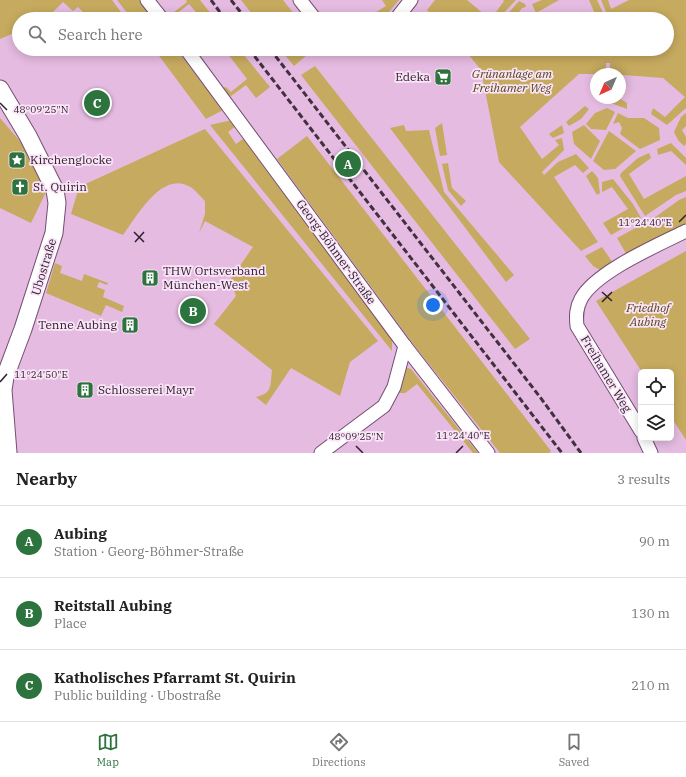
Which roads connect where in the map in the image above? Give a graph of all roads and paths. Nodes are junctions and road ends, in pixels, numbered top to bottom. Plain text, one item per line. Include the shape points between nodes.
1 (147, 0) edge
2 (300, 0) edge
3 (411, 0) edge
4 (156, 12) edge
5 (309, 12) edge
6 (402, 12) edge
7 (191, 56) edge
8 (0, 89) edge
9 (686, 231) edge
10 (405, 346) junction
11 (3, 377) edge
12 (638, 426) edge
13 (645, 441) edge
14 (12, 451) edge
15 (321, 453) edge
16 (488, 453) edge
17 (651, 453) edge

1 - 4 street
2 - 5 street
3 - 6 street
7 - 10 street, Georg-Böhmer-Straße
8 - 11 street, Ubostraße via 28,136 55,190 57,203 54,233 26,323
9 - 12 street, Freihamer Weg via 622,264 596,281 588,288 577,308 577,326
10 - 15 street via 394,387 384,406
10 - 16 street, Georg-Böhmer-Straße
11 - 14 street, Ubostraße
13 - 17 street

